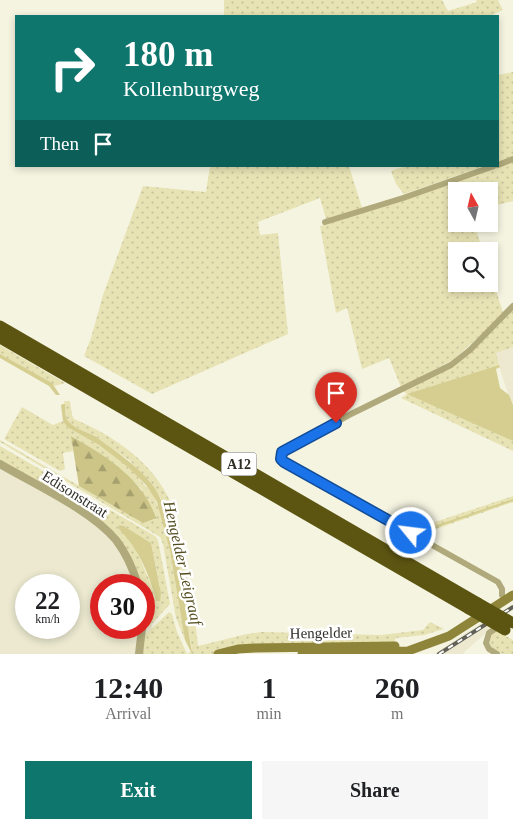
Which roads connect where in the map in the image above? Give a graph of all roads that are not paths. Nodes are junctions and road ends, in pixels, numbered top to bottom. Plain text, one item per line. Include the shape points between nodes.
1 (513, 159) edge
2 (499, 165) edge
3 (493, 167) edge
4 (325, 222) dead end
5 (513, 306) edge
6 (0, 326) edge
7 (0, 338) edge
8 (0, 464) edge
9 (135, 574) edge
10 (502, 595) dead end
11 (513, 595) edge
12 (474, 606) junction
13 (513, 617) edge
14 (510, 629) edge
15 (141, 639) edge
16 (426, 646) junction
17 (225, 653) edge
18 (140, 654) edge
19 (302, 654) edge
20 (497, 654) edge

1 - 2 street
3 - 4 street
5 - 10 street via 451,365 349,415 281,455 284,462 492,578 500,585
6 - 12 highway, A12
7 - 12 highway, A12
8 - 9 street, Edisonstraat via 76,507 105,529 124,552
11 - 16 main road, Hengelder via 449,636
12 - 14 highway, A12, bridge
13 - 20 street via 488,636 488,647
15 - 18 street
16 - 17 main road, Hengelder via 255,648
16 - 19 main road, Hengelder via 408,651

